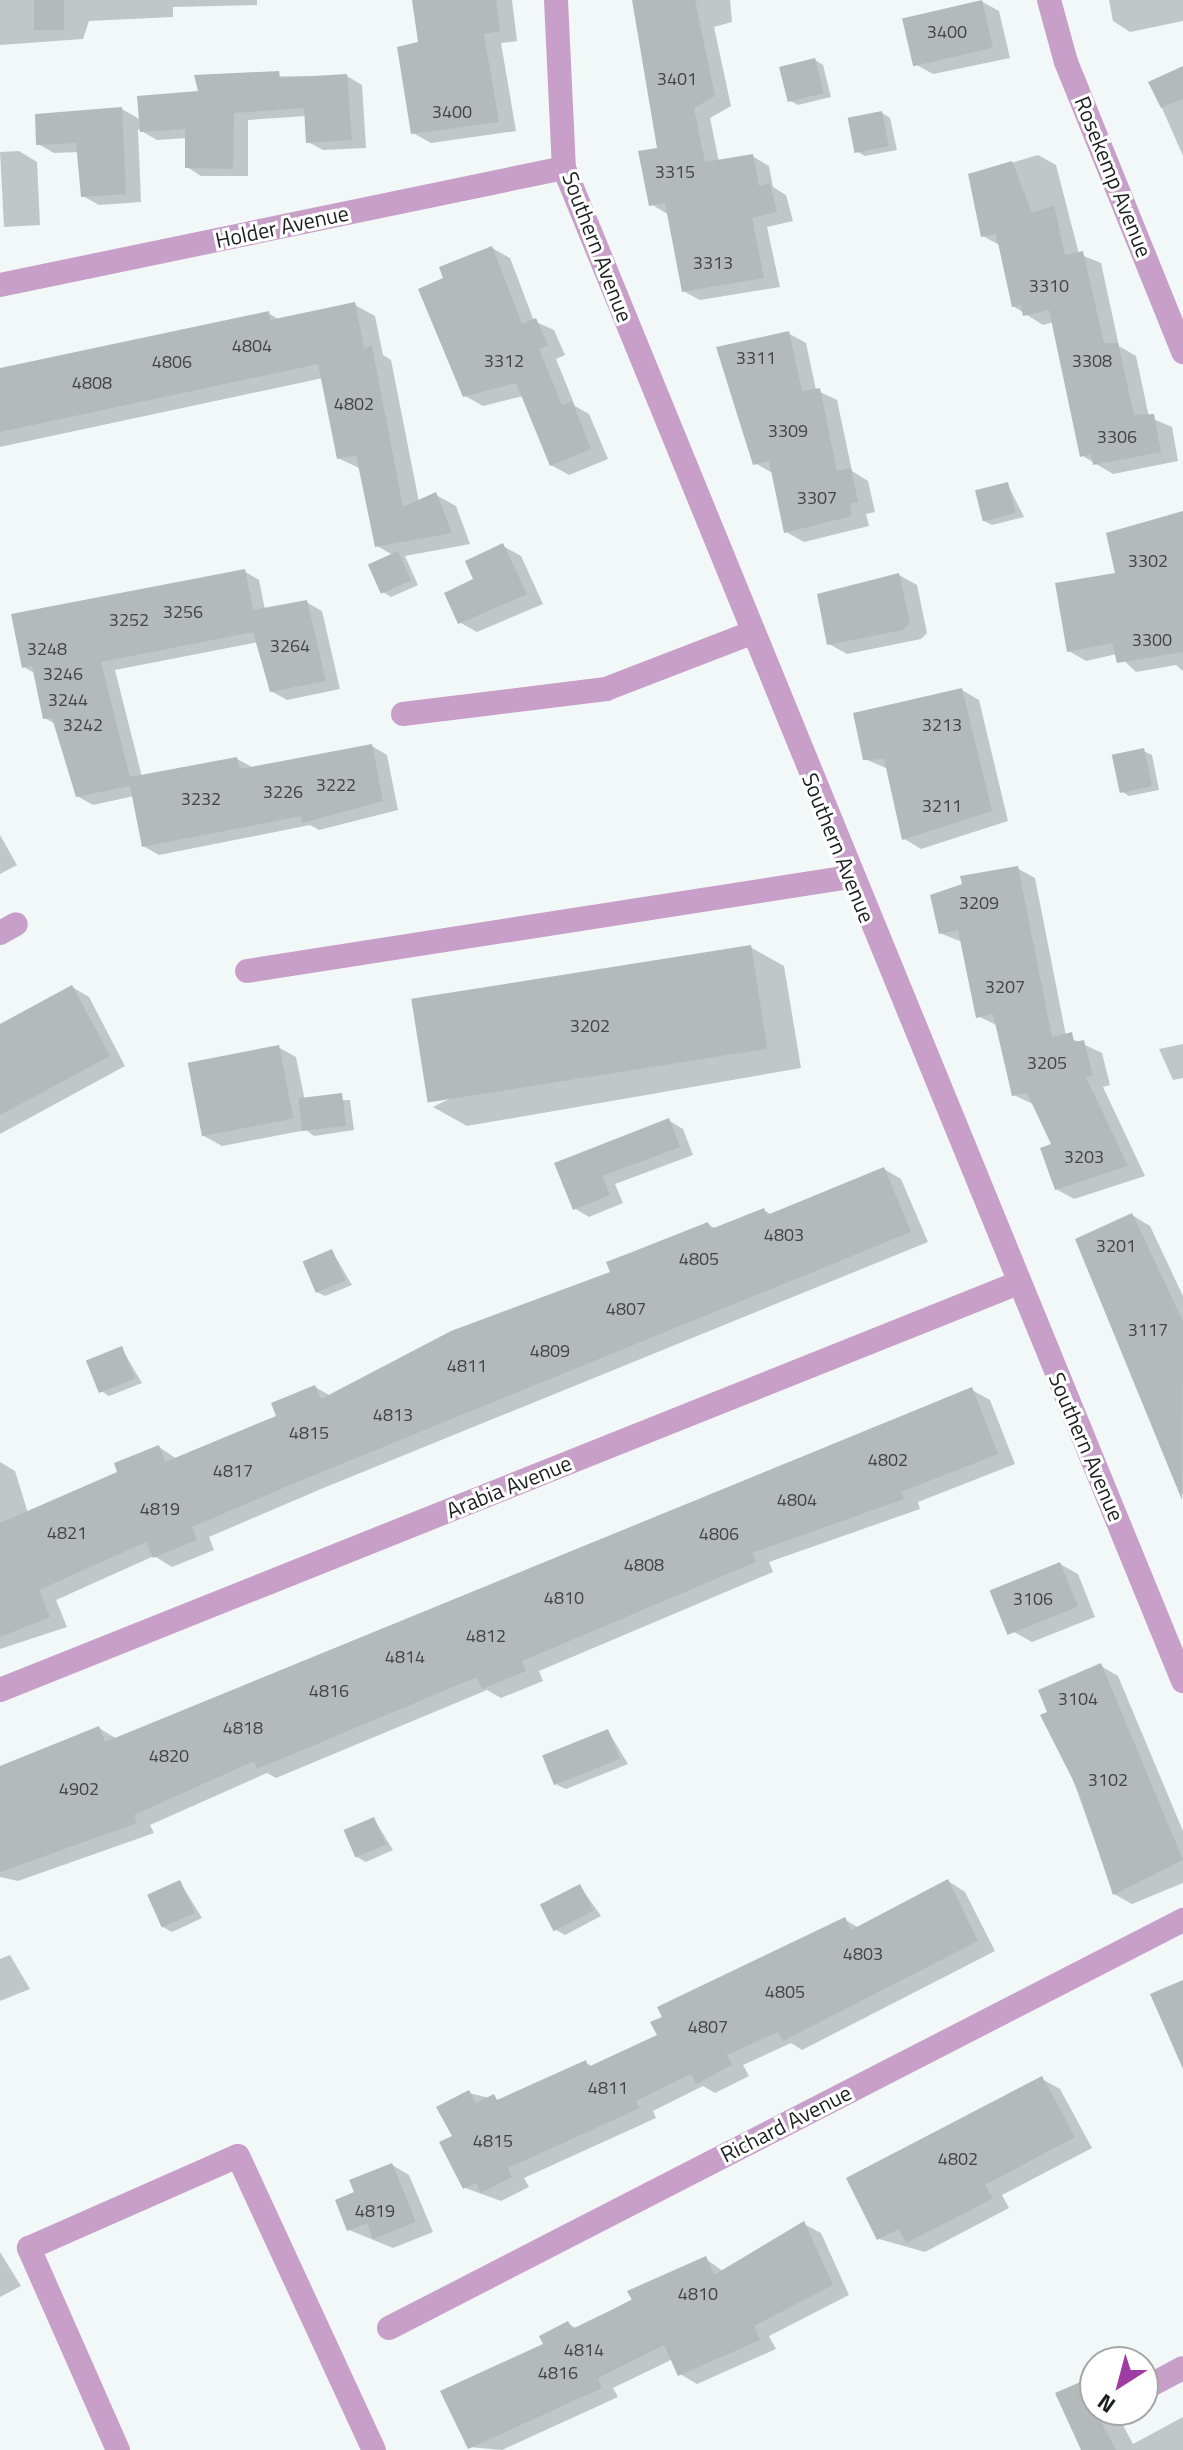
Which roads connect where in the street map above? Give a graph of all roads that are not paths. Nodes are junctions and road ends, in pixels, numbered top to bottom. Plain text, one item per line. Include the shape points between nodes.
1 (556, 0) edge
2 (1049, 0) edge
3 (564, 168) junction
4 (0, 285) edge
5 (1183, 352) edge
6 (751, 633) junction
7 (403, 714) dead end
8 (849, 877) junction
9 (247, 971) dead end
10 (1018, 1283) junction
11 (1183, 1681) edge
12 (0, 1690) edge
13 (1183, 1920) edge
14 (389, 2328) dead end
15 (1183, 2368) edge
16 (1159, 2381) edge
17 (118, 2450) edge
18 (374, 2450) edge

1 - 3 street, Southern Avenue
2 - 5 street, Rosekemp Avenue via 1066,62
3 - 4 street, Holder Avenue
3 - 6 street, Southern Avenue
6 - 7 street via 606,689
6 - 8 street, Southern Avenue
8 - 9 street
8 - 10 street, Southern Avenue
10 - 11 street, Southern Avenue
10 - 12 street, Arabia Avenue
13 - 14 street, Richard Avenue
15 - 16 street
17 - 18 street via 29,2248 238,2156

